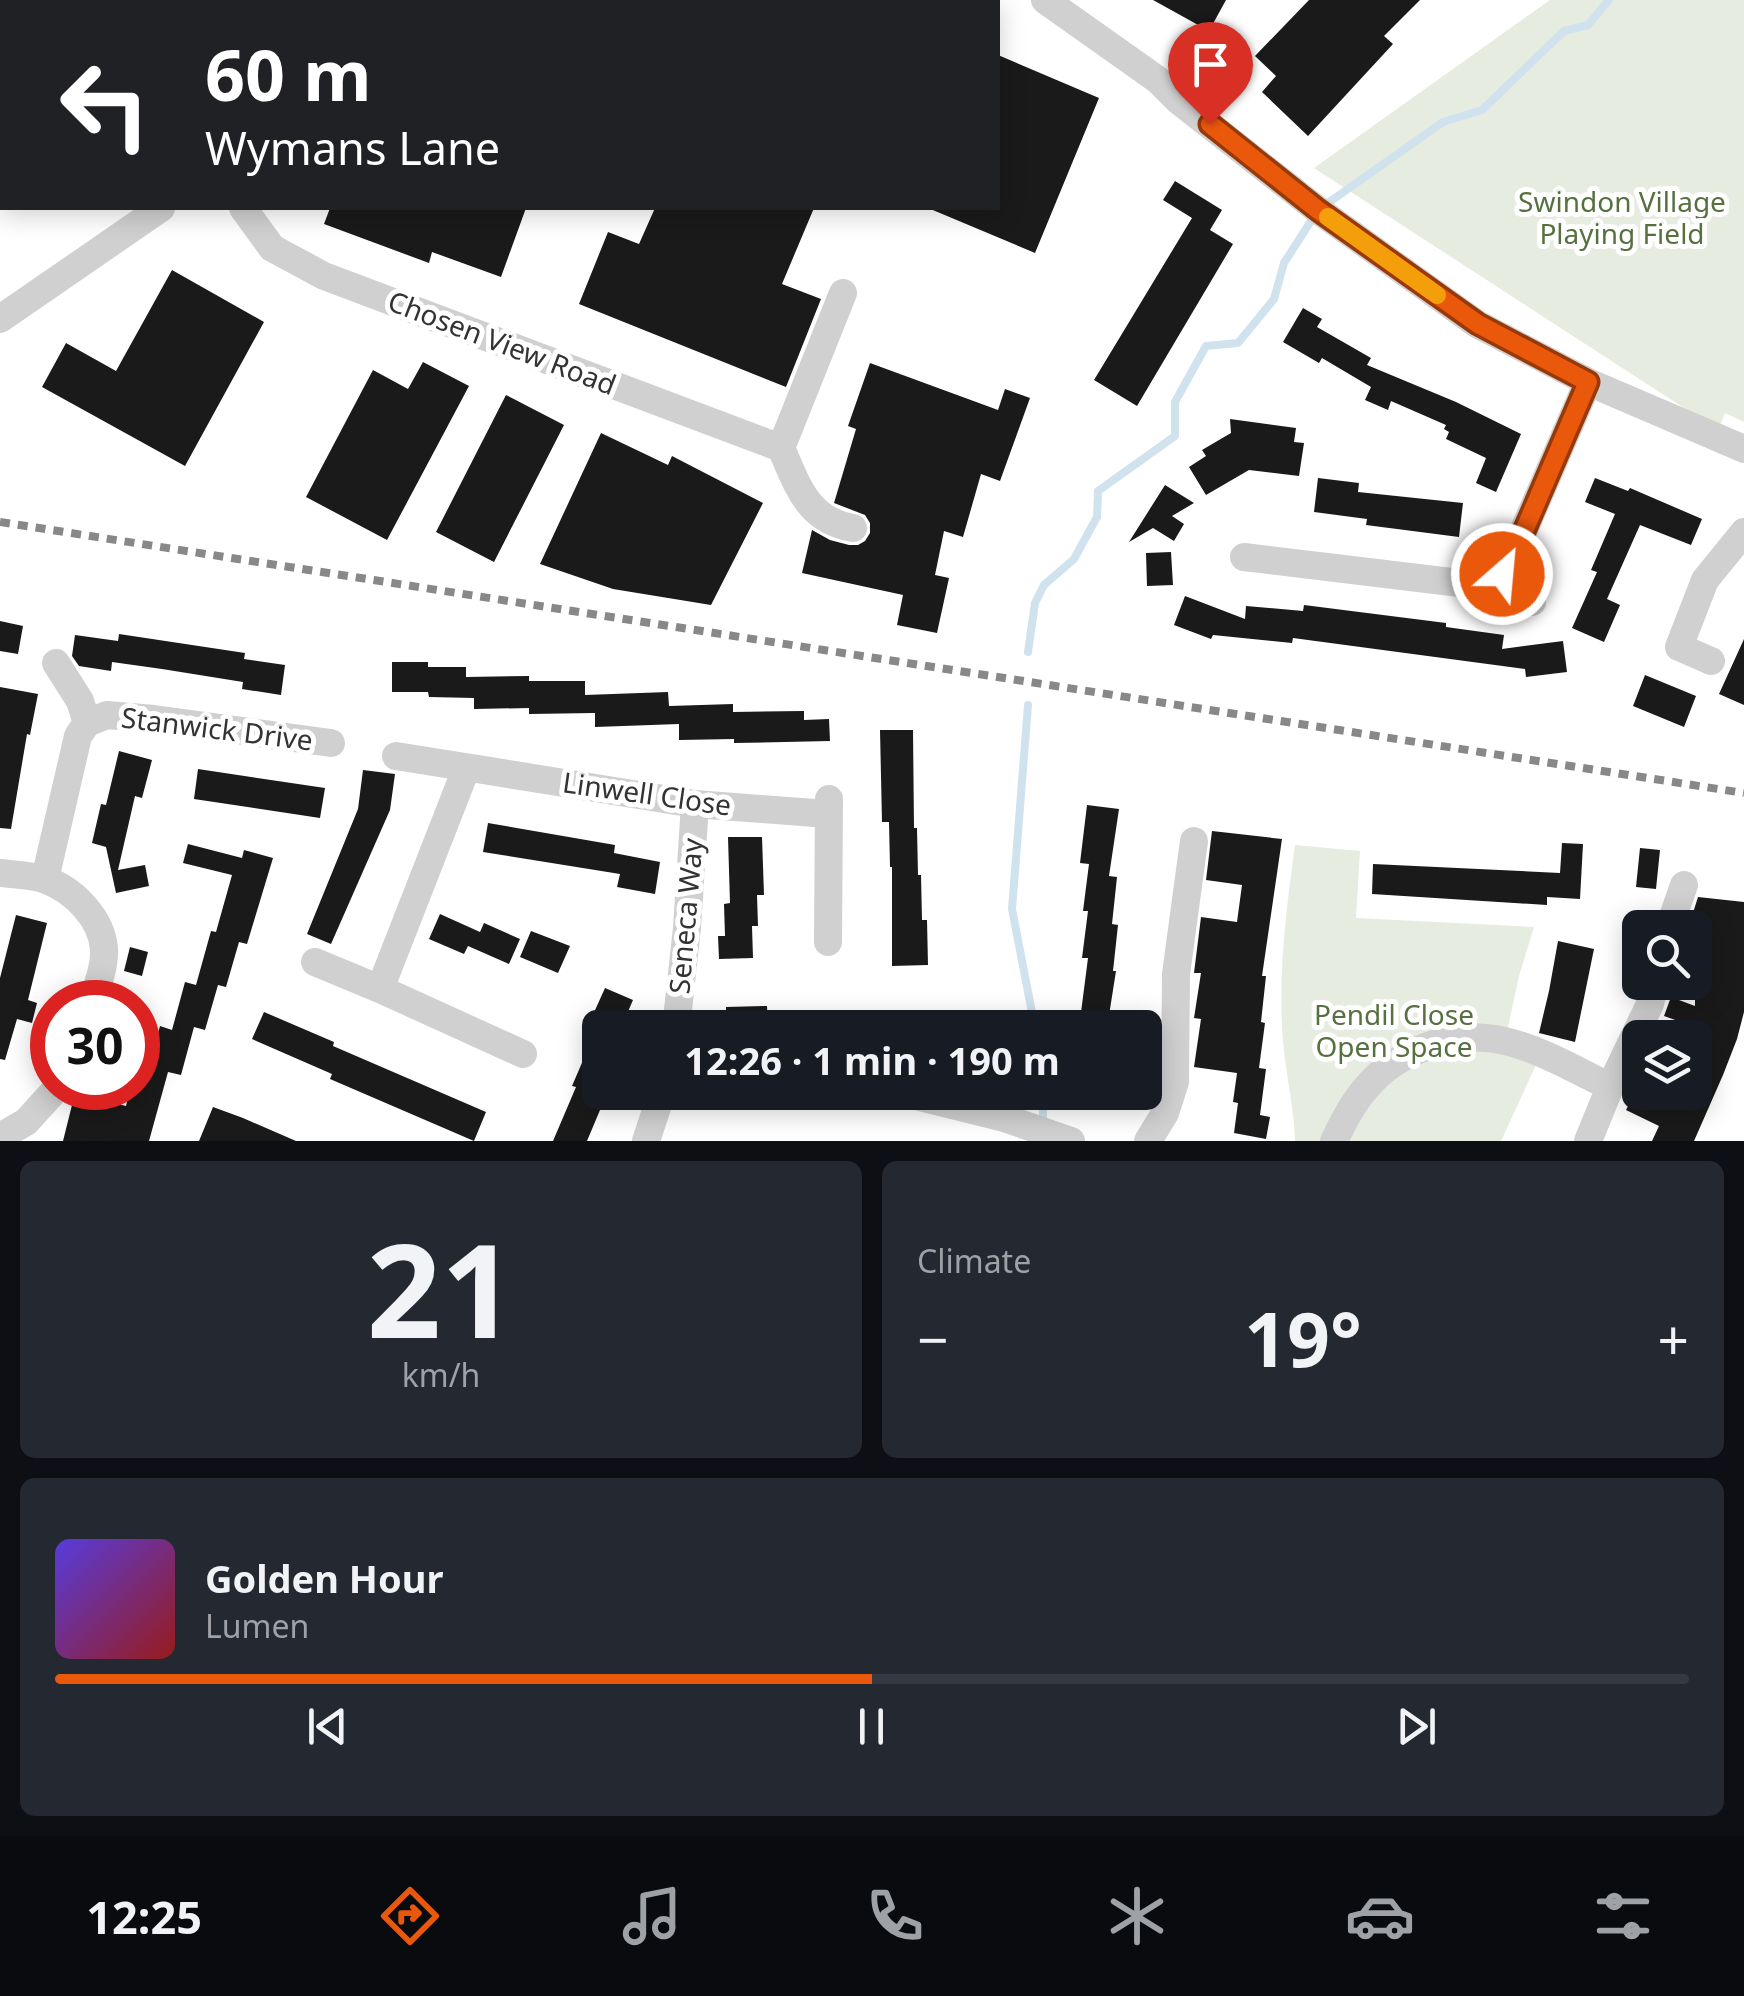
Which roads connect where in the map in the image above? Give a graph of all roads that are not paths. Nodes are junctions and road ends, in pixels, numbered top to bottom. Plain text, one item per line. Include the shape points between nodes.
1 (1045, 0) edge
2 (159, 210) edge
3 (245, 210) edge
4 (844, 294) dead end
5 (0, 319) edge
6 (1588, 382) junction
7 (780, 448) junction
8 (1744, 450) edge
9 (853, 528) dead end
10 (1744, 532) edge
11 (1244, 557) dead end
12 (1502, 574) junction
13 (1532, 602) dead end
14 (1711, 662) dead end
15 (56, 663) dead end
16 (87, 722) junction
17 (331, 743) dead end
18 (396, 756) dead end
19 (466, 768) junction
20 (696, 804) junction
21 (1194, 841) dead end
22 (0, 873) edge
23 (45, 879) junction
24 (1684, 885) dead end
25 (1675, 910) edge
26 (828, 942) dead end
27 (315, 962) dead end
28 (98, 980) edge
29 (380, 989) junction
30 (1651, 1000) edge
31 (678, 1010) edge
32 (523, 1054) dead end
33 (1610, 1087) junction
34 (37, 1110) edge
35 (656, 1110) edge
36 (972, 1110) edge
37 (0, 1137) edge
38 (646, 1141) edge
39 (1072, 1141) edge
40 (1148, 1141) edge
41 (1334, 1141) edge
42 (1588, 1141) edge

1 - 6 street via 1463,314
2 - 5 street
3 - 7 street, Chosen View Road via 272,248 324,276
4 - 7 street
6 - 8 street
6 - 12 street
7 - 9 street via 806,504
10 - 14 street via 1704,580 1679,647
11 - 12 street via 1468,584 1486,584
12 - 13 street
15 - 16 street
16 - 17 street, Stanwick Drive via 117,716
16 - 23 street, Stanwick Drive via 78,736
18 - 19 street, Linwell Close
19 - 20 street, Linwell Close
19 - 29 street
20 - 26 street, Linwell Close via 828,805
20 - 31 street, Seneca Way
21 - 40 street via 1176,974 1176,1082
22 - 23 street
23 - 28 street via 66,890 98,924 104,948
24 - 25 street
27 - 29 street
29 - 32 street
30 - 33 street
33 - 41 street via 1505,1041 1449,1040 1413,1052 1380,1074
33 - 42 street
34 - 37 street
35 - 38 street
36 - 39 street

